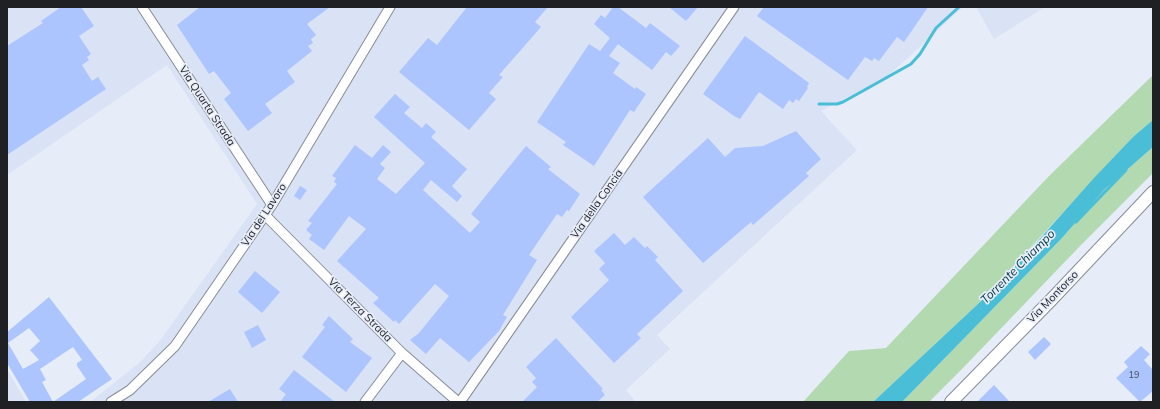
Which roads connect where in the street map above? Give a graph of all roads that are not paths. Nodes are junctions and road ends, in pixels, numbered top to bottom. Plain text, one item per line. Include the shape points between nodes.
1 (142, 7) edge
2 (390, 7) edge
3 (734, 7) edge
4 (1153, 192) edge
5 (272, 206) junction
6 (265, 215) junction
7 (402, 353) junction
8 (111, 402) edge
9 (365, 402) edge
10 (459, 402) edge
11 (951, 402) edge

1 - 5 street, Via Quarta Strada
2 - 5 street, Via del Lavoro
3 - 10 street, Via della Concia
4 - 11 main road, Via Montorso
5 - 6 street, Via del Lavoro
6 - 7 street, Via Terza Strada
6 - 8 street, Via del Lavoro via 175,346 130,390
7 - 9 street
7 - 10 street, Via Terza Strada

